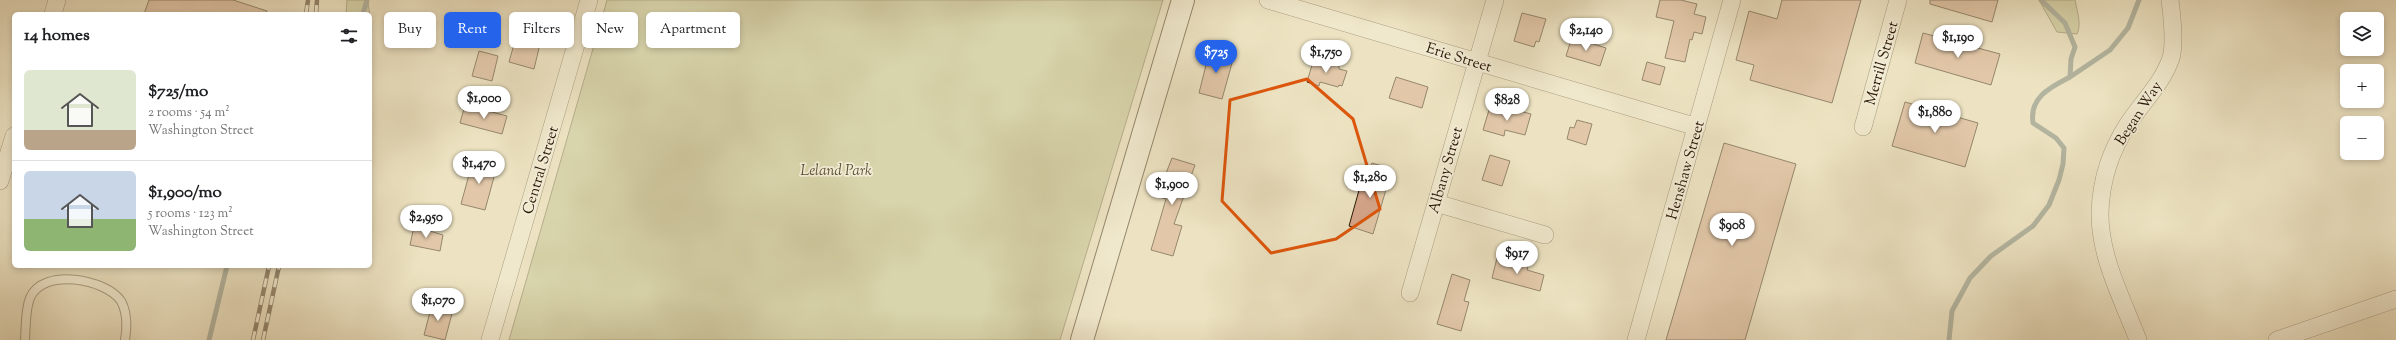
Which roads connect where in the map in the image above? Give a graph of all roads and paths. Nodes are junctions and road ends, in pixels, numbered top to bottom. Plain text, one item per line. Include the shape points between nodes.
1 (57, 0) edge
2 (590, 0) edge
3 (1183, 0) edge
4 (1268, 0) edge
5 (1495, 0) edge
6 (1732, 0) edge
7 (1898, 0) edge
8 (2171, 7) edge
9 (54, 12) edge
10 (1477, 62) junction
11 (1697, 127) junction
12 (1863, 127) dead end
13 (12, 143) edge
14 (1, 173) edge
15 (1436, 203) junction
16 (1545, 235) dead end
17 (1410, 293) dead end
18 (2396, 299) edge
19 (25, 340) edge
20 (125, 340) edge
21 (490, 340) edge
22 (1082, 340) edge
23 (1636, 340) edge
24 (2138, 340) edge
25 (2277, 340) edge

1 - 9 street
2 - 21 street, Central Street
3 - 22 main road
4 - 10 street, Erie Street
5 - 10 street, Albany Street
6 - 11 street, Henshaw Street
7 - 12 street, Merrill Street
8 - 24 street, Began Way via 2171,56 2159,84 2128,124 2106,166 2100,212 2104,248
10 - 11 street, Erie Street
10 - 15 street, Albany Street
11 - 23 street, Henshaw Street
13 - 14 street
15 - 16 street
15 - 17 street, Albany Street
18 - 25 street
19 - 20 lane via 30,298 36,289 51,280 73,279 91,283 120,300 126,318

